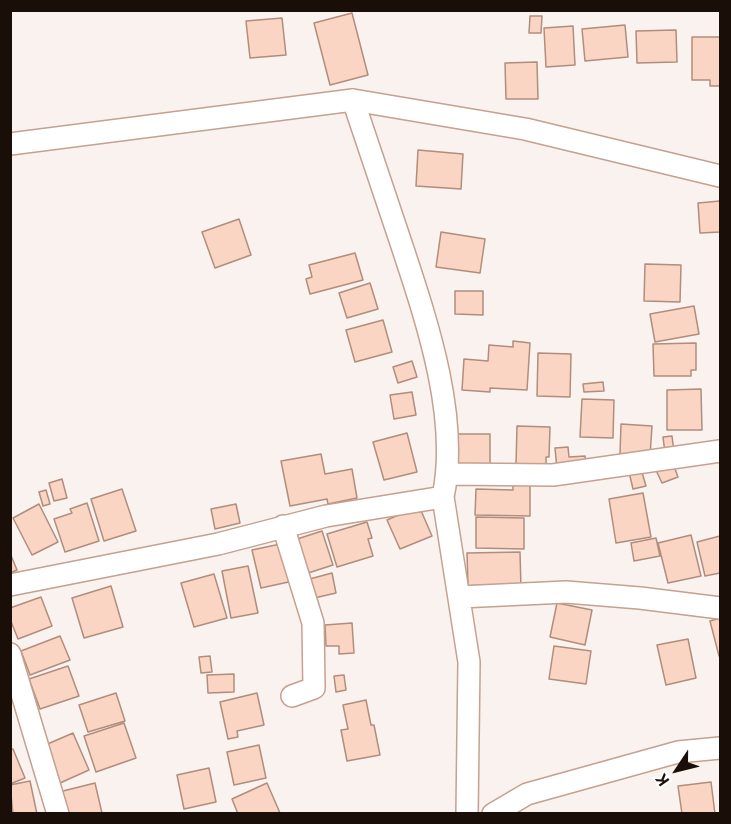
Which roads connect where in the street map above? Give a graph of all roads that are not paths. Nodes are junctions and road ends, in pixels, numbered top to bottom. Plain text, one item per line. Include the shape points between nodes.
1 (353, 100) junction
2 (10, 144) edge
3 (720, 176) edge
4 (720, 451) edge
5 (448, 474) junction
6 (443, 497) junction
7 (283, 526) junction
8 (10, 585) edge
9 (459, 597) junction
10 (720, 608) edge
11 (10, 654) edge
12 (292, 696) dead end
13 (720, 748) edge
14 (58, 813) edge
15 (467, 813) edge
16 (493, 813) edge

1 - 2 street
1 - 3 street via 525,129
1 - 5 street via 421,306 443,391
4 - 5 street via 553,475
5 - 6 street
6 - 7 street
6 - 9 street
7 - 8 street via 218,544
7 - 12 street via 313,623 314,688
9 - 10 street via 566,592
9 - 15 street via 469,662
11 - 14 street
13 - 16 street via 678,752 527,794

